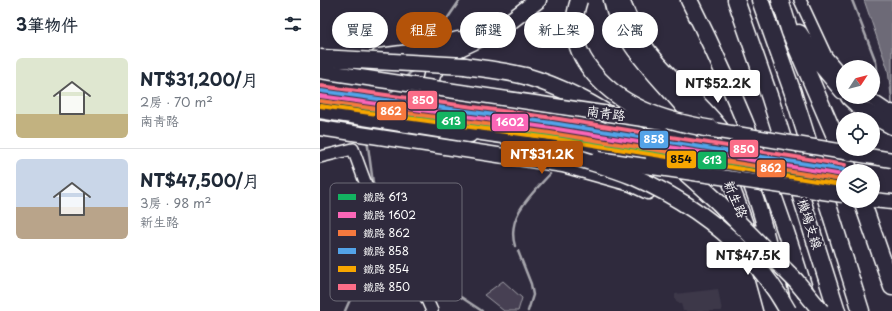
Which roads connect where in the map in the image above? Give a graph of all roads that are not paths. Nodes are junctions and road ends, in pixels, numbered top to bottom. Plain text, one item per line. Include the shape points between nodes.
1 (526, 0) edge
2 (538, 0) edge
3 (579, 0) edge
4 (611, 0) edge
5 (622, 0) edge
6 (736, 0) edge
7 (760, 0) edge
8 (780, 0) edge
9 (800, 0) edge
10 (691, 4) edge
11 (320, 58) edge
12 (342, 60) junction
13 (836, 68) edge
14 (320, 71) edge
15 (836, 82) edge
16 (857, 104) edge
17 (877, 104) edge
18 (320, 111) edge
19 (892, 116) edge
20 (320, 128) edge
21 (712, 129) junction
22 (566, 154) junction
23 (320, 157) edge
24 (892, 160) edge
25 (847, 164) edge
26 (699, 173) junction
27 (365, 183) edge
28 (836, 194) edge
29 (880, 201) edge
30 (892, 202) edge
31 (864, 208) edge
32 (766, 231) junction
33 (750, 234) junction
34 (892, 287) edge
35 (428, 301) edge
36 (432, 311) edge
37 (771, 311) edge
38 (786, 311) edge
39 (811, 311) edge
40 (822, 311) edge
41 (837, 311) edge
42 (861, 311) edge

1 - 12 highway, bridge via 485,27 442,46 417,52
2 - 26 highway, bridge via 500,29 442,58 432,75 428,103 438,115 462,129 683,163
3 - 21 highway, bridge via 573,25 574,37 583,60 600,83 621,99 648,113
4 - 33 main road, 新生路 via 624,34 700,127 719,160
5 - 32 main road, 新生路 via 630,20 652,56 713,117 736,151 747,174
6 - 41 highway, 機場支線 via 773,106
7 - 42 highway, 機場支線 via 793,93
8 - 15 highway via 805,42
8 - 25 highway via 790,32
9 - 13 street via 826,56
10 - 39 highway via 744,120 795,258
11 - 12 highway, bridge
12 - 40 highway, bridge via 465,66 524,76 585,99 639,135 681,168 796,281
14 - 21 main road, 南青路, bridge
16 - 19 highway via 864,110
17 - 19 street
18 - 22 main road via 489,138
20 - 33 main road via 564,165 631,184 660,198 718,234 732,237
21 - 24 main road, 南青路, bridge
22 - 26 main road, bridge
22 - 38 highway, bridge via 632,176 687,205 712,222 734,241 767,278
23 - 27 street via 353,149
26 - 28 main road, bridge
29 - 30 main road
31 - 34 highway
32 - 33 main road
32 - 38 main road, 新生路
33 - 37 main road, 新生路
35 - 36 street

